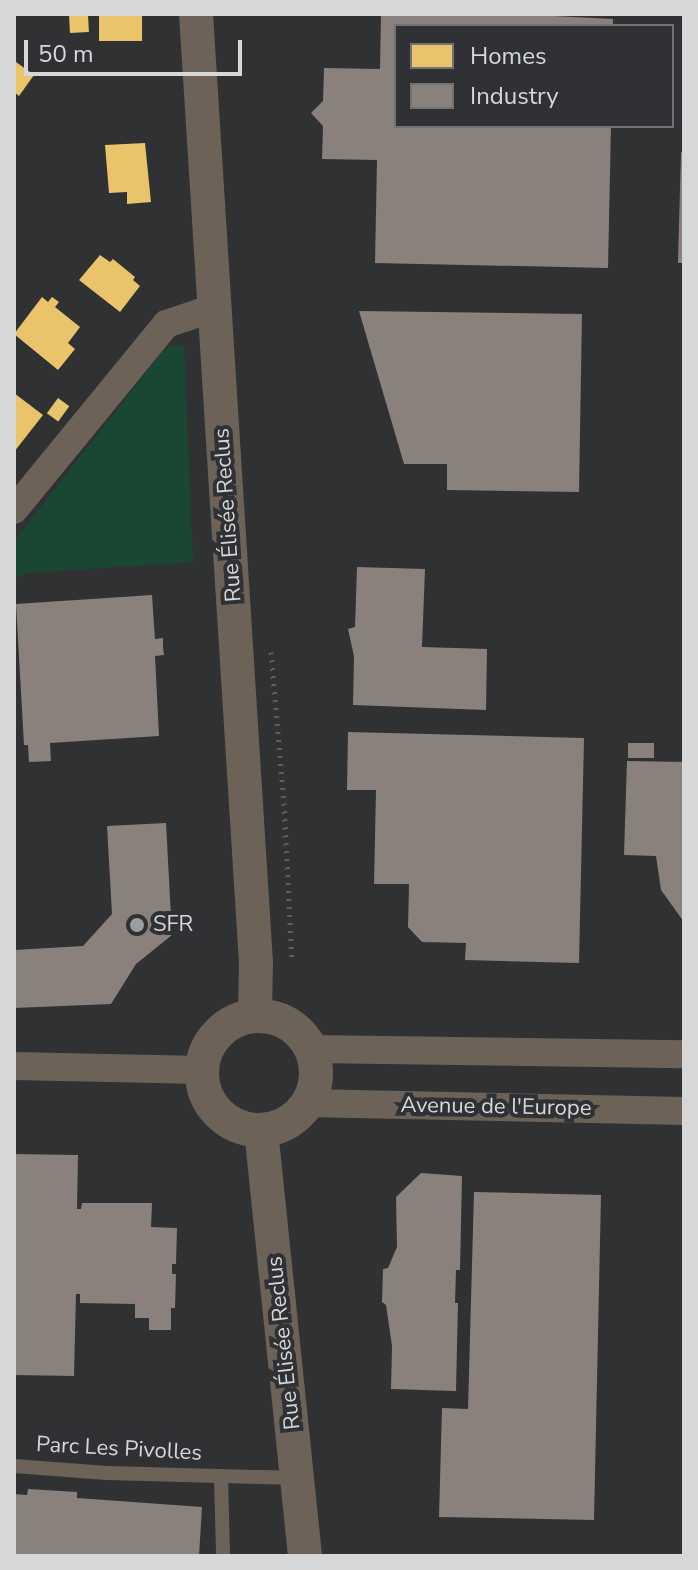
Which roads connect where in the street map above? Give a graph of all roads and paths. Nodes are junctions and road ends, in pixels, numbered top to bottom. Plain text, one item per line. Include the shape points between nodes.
1 (196, 14) edge
2 (214, 308) junction
3 (14, 510) edge
4 (255, 1016) junction
5 (311, 1049) junction
6 (684, 1054) edge
7 (14, 1066) edge
8 (202, 1070) junction
9 (307, 1103) junction
10 (684, 1111) edge
11 (261, 1130) junction
12 (14, 1466) edge
13 (221, 1477) junction
14 (297, 1478) junction
15 (223, 1556) edge
16 (305, 1556) edge

1 - 2 street, Rue Élisée Reclus
2 - 3 street via 166,324
2 - 4 street, Rue Élisée Reclus via 256,962
4 - 5 street via 288,1024
4 - 8 street via 232,1024 213,1039
5 - 6 street
5 - 9 street via 315,1085
7 - 8 street
8 - 11 street via 204,1089 219,1113 242,1127
9 - 10 street, Avenue de l'Europe
9 - 11 street via 295,1117
11 - 14 street, Rue Élisée Reclus
12 - 13 lane, Parc Les Pivolles
13 - 14 lane, Parc Les Pivolles
13 - 15 lane, Parc Les Pivolles
14 - 16 street, Rue Élisée Reclus

